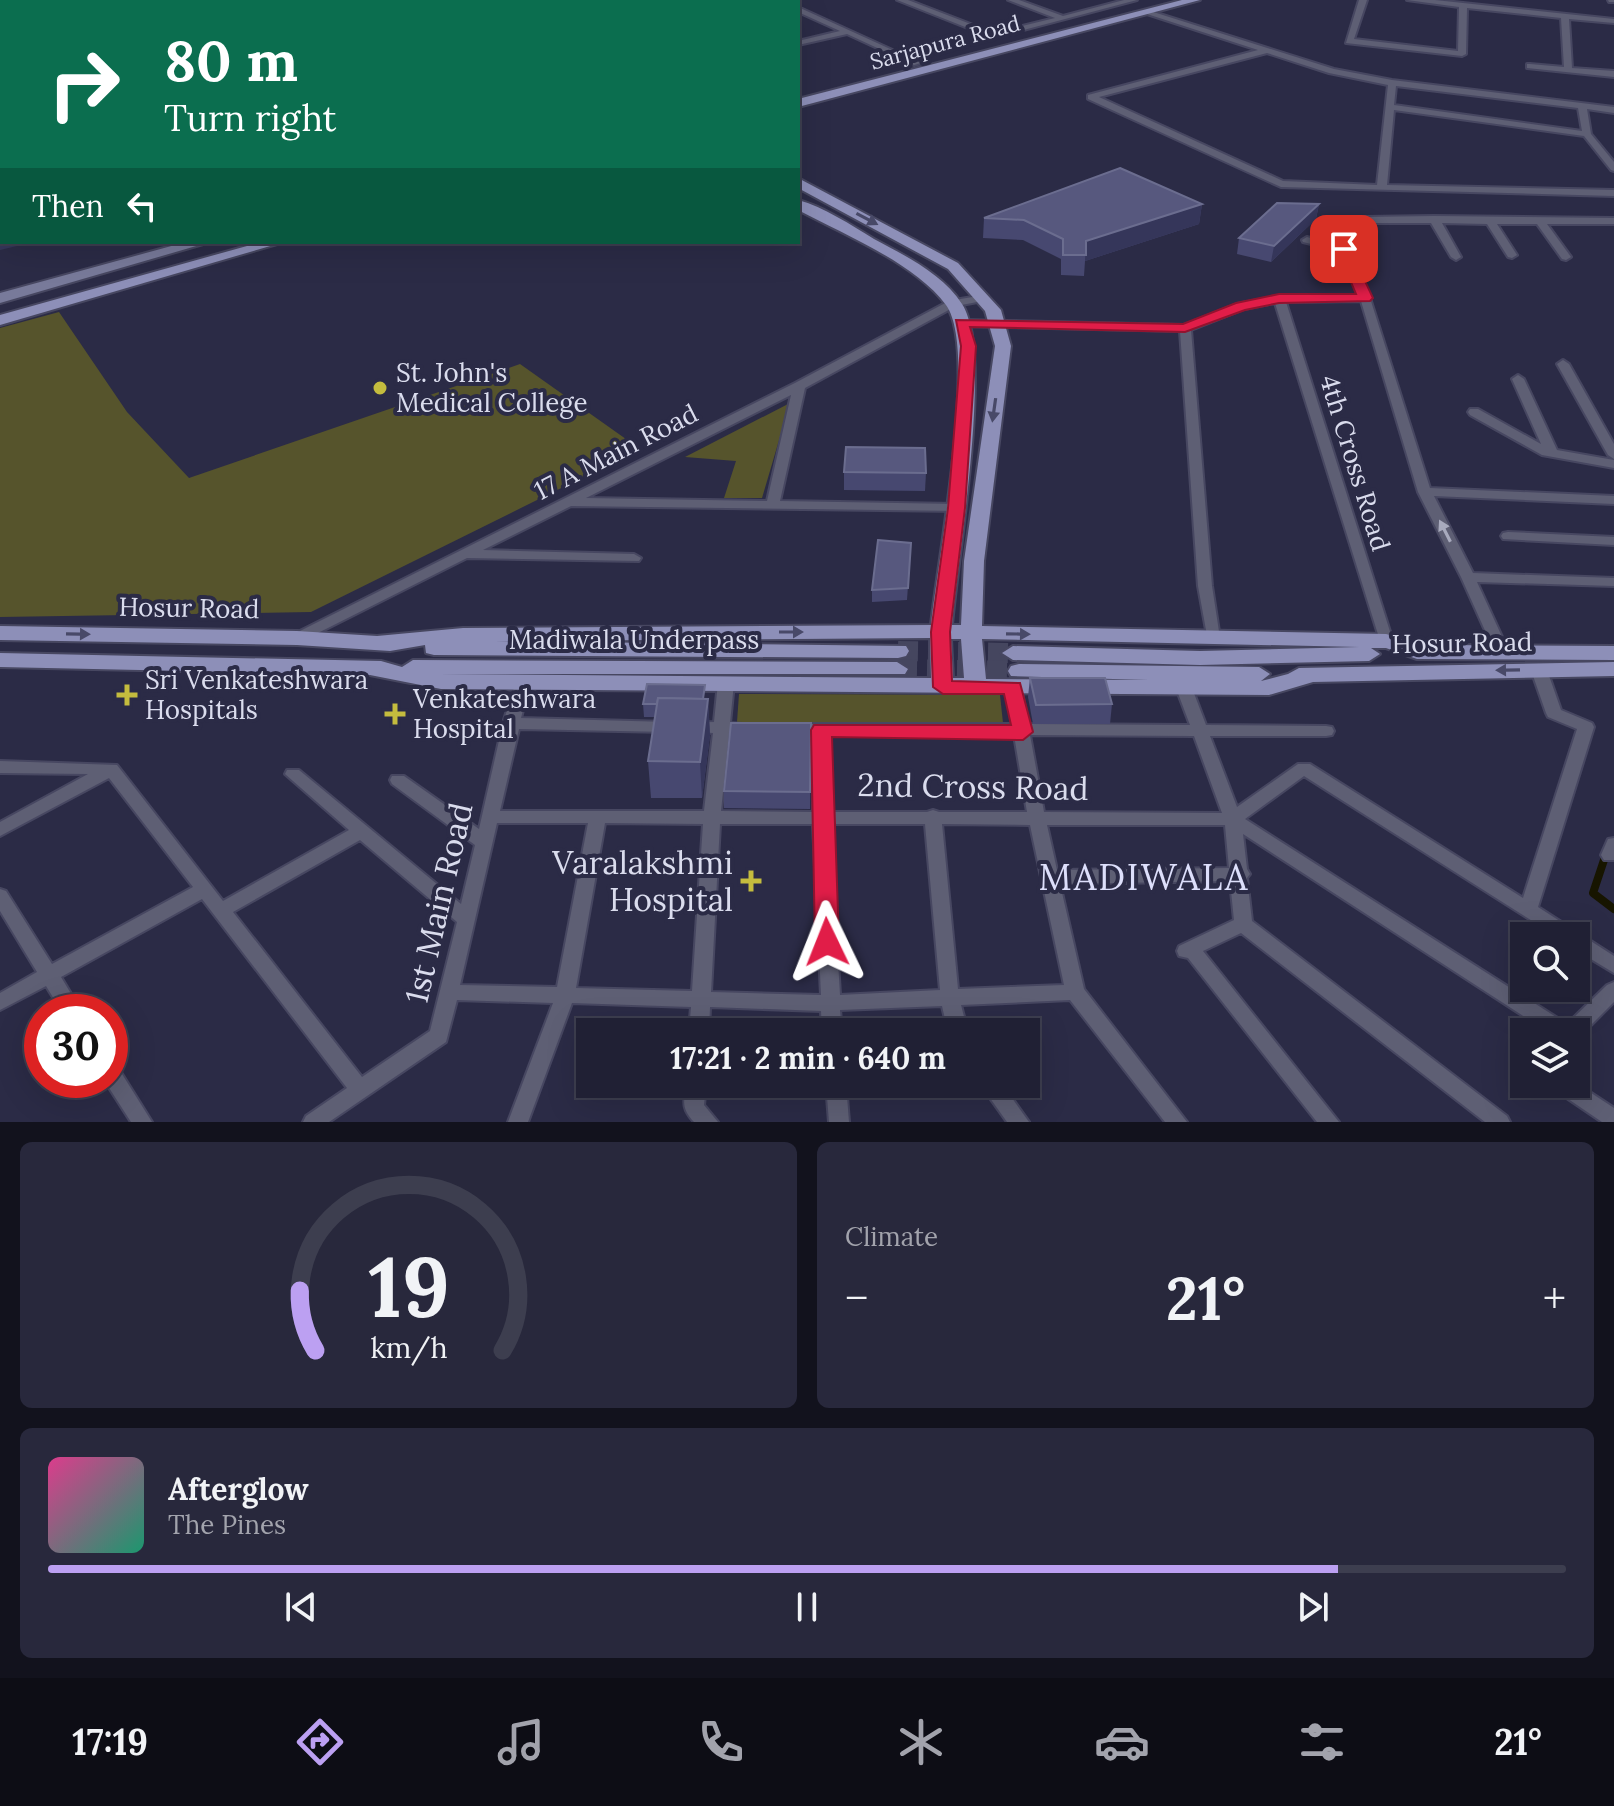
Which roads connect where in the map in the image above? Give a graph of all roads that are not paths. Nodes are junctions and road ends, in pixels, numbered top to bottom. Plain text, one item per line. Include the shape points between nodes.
1 (901, 0) edge
2 (1012, 0) edge
3 (1133, 0) edge
4 (1163, 0) edge
5 (1195, 0) edge
6 (1363, 0) edge
7 (1411, 0) edge
8 (1463, 5) junction
9 (800, 10) edge
10 (1150, 12) junction
11 (1565, 16) junction
12 (1061, 18) junction
13 (1614, 21) edge
14 (1075, 22) junction
15 (847, 32) junction
16 (800, 43) edge
17 (1267, 50) junction
18 (917, 63) junction
19 (1530, 66) dead end
20 (1568, 70) junction
21 (1614, 74) edge
22 (1392, 83) junction
23 (800, 92) edge
24 (800, 102) edge
25 (1582, 106) junction
26 (1390, 107) junction
27 (1614, 110) edge
28 (1587, 134) junction
29 (1612, 163) edge
30 (800, 183) edge
31 (1382, 188) junction
32 (1614, 193) edge
33 (800, 205) edge
34 (1434, 219) junction
35 (1490, 220) junction
36 (1539, 220) junction
37 (1614, 221) edge
38 (1307, 240) dead end
39 (196, 244) edge
40 (239, 244) edge
41 (270, 244) edge
42 (1370, 252) dead end
43 (1512, 255) dead end
44 (1456, 257) dead end
45 (1566, 257) dead end
46 (0, 298) edge
47 (984, 298) junction
48 (1365, 298) junction
49 (1279, 299) junction
50 (953, 303) junction
51 (0, 309) edge
52 (0, 320) edge
53 (997, 322) junction
54 (961, 323) junction
55 (1185, 328) junction
56 (1563, 364) dead end
57 (1518, 379) dead end
58 (799, 386) junction
59 (1474, 412) dead end
60 (1552, 453) junction
61 (1614, 455) edge
62 (1614, 464) edge
63 (1425, 492) junction
64 (1614, 500) edge
65 (570, 502) junction
66 (773, 505) junction
67 (956, 508) junction
68 (1508, 536) dead end
69 (1614, 541) edge
70 (462, 554) junction
71 (634, 558) dead end
72 (1468, 577) junction
73 (1614, 582) edge
74 (941, 632) junction
75 (0, 633) edge
76 (971, 633) junction
77 (297, 638) junction
78 (1213, 638) junction
79 (1386, 641) junction
80 (378, 643) junction
81 (1430, 652) junction
82 (1501, 652) junction
83 (1614, 653) edge
84 (0, 660) edge
85 (371, 668) junction
86 (1614, 669) edge
87 (1539, 670) junction
88 (1015, 671) junction
89 (1311, 675) junction
90 (522, 682) junction
91 (726, 683) junction
92 (943, 687) junction
93 (976, 687) junction
94 (1184, 688) junction
95 (511, 723) junction
96 (723, 728) junction
97 (822, 730) junction
98 (1199, 730) junction
99 (1326, 731) dead end
100 (1023, 732) junction
101 (0, 767) edge
102 (111, 769) junction
103 (293, 774) dead end
104 (398, 780) dead end
105 (712, 816) junction
106 (821, 816) junction
107 (933, 816) junction
108 (490, 817) junction
109 (598, 817) junction
110 (1037, 819) junction
111 (1233, 819) junction
112 (0, 830) edge
113 (361, 831) junction
114 (484, 842) junction
115 (1241, 874) junction
116 (1050, 877) junction
117 (204, 889) junction
118 (0, 896) edge
119 (1529, 908) junction
120 (222, 910) junction
121 (466, 919) junction
122 (1550, 922) edge
123 (1243, 924) junction
124 (1590, 950) edge
125 (1614, 966) edge
126 (48, 975) junction
127 (1614, 990) edge
128 (448, 992) junction
129 (1075, 992) junction
130 (60, 994) edge
131 (565, 996) junction
132 (950, 1000) junction
133 (701, 1001) junction
134 (0, 1002) edge
135 (829, 1003) junction
136 (700, 1018) edge
137 (831, 1018) edge
138 (954, 1018) edge
139 (1542, 1018) edge
140 (1585, 1018) edge
141 (361, 1091) junction
142 (127, 1098) edge
143 (695, 1098) edge
144 (837, 1098) edge
145 (1001, 1098) edge
146 (1583, 1098) edge
147 (1614, 1119) edge
148 (142, 1122) edge
149 (313, 1122) edge
150 (518, 1122) edge
151 (708, 1122) edge
152 (839, 1122) edge
153 (1019, 1122) edge
154 (1177, 1122) edge
155 (1329, 1122) edge
156 (1500, 1122) edge

1 - 12 street, Sarjapura Road via 993,36
2 - 12 street
3 - 12 street, Sarjapura Road
4 - 14 main road, Sarjapura Road
5 - 10 main road, Sarjapura Road
6 - 8 street via 1349,41 1462,54
7 - 8 street
8 - 11 street
9 - 15 street
10 - 17 street
10 - 24 main road, Sarjapura Road
11 - 13 street
11 - 20 street
12 - 14 street
14 - 18 main road, Sarjapura Road
15 - 16 street
15 - 18 street
17 - 22 street
17 - 31 street via 1091,97 1281,184
18 - 23 main road, Sarjapura Road
19 - 20 street
20 - 21 street
22 - 25 street
22 - 26 street
25 - 27 street
25 - 28 street
26 - 28 street
26 - 31 street
28 - 29 street
30 -> 47 main road via 953,266
31 - 32 street
33 - 50 main road via 925,276
34 - 35 street
34 - 42 street via 1359,222
34 - 44 street
35 - 36 street
35 - 43 street
36 - 37 street
36 - 45 street
38 - 48 street via 1344,249
39 - 46 street
40 - 51 main road
41 - 52 main road
47 - 50 street, 17 A Main Road
47 - 53 main road
48 - 49 street
48 - 63 street
49 - 55 street via 1241,306
49 - 79 street, 4th Cross Road
50 - 54 main road
50 - 58 street, 17 A Main Road
53 - 54 street
53 - 55 street
53 -> 76 main road via 1003,346 974,561
54 - 67 main road via 969,346
55 - 78 street
56 - 61 street
57 - 60 street
58 - 65 street, 17 A Main Road
58 - 66 street
59 - 60 street
60 - 62 street
63 - 64 street
72 -> 63 street
65 - 66 street
65 - 70 street, 17 A Main Road
66 - 67 street
67 - 74 main road
68 - 69 street
70 - 71 street
70 - 77 street, 17 A Main Road
72 - 73 street
72 - 82 street
74 - 76 main road
80 -> 74 main road via 463,635
74 - 92 main road
75 -> 77 main road, Hosur Road
76 -> 78 main road
76 - 93 main road
77 - 80 main road, Hosur Road
78 - 79 main road
79 - 81 main road
80 - 85 main road, Madiwala Underpass via 897,660
81 - 82 main road, Hosur Road
81 - 88 main road via 1200,658
82 - 83 main road, Hosur Road
84 - 85 main road
85 - 90 main road via 441,682
86 - 87 main road, Hosur Road
87 -> 89 main road, Hosur Road
87 - 119 street via 1554,713 1586,727
88 - 89 main road
88 - 93 main road
88 - 94 main road
88 - 100 street
89 - 94 main road via 1269,688
90 - 91 main road
90 - 95 street, 1st Main Road
91 - 92 main road
91 - 96 street
92 - 93 main road
94 - 98 street
95 - 96 street
95 - 108 street, 1st Main Road
96 - 97 street
96 - 105 street
97 - 100 street
97 - 106 street
98 - 99 street
98 - 100 street
98 - 111 street
100 - 110 street
101 - 102 street
102 - 112 street
102 - 117 street
103 - 113 street
104 - 114 street
105 - 106 street, 2nd Cross Road
105 - 109 street, 2nd Cross Road
105 - 133 street
106 - 107 street, 2nd Cross Road
106 - 135 street
107 - 110 street, 2nd Cross Road
107 - 132 street
108 - 109 street, 2nd Cross Road
108 - 114 street, 1st Main Road
109 - 131 street
110 - 111 street, 2nd Cross Road
110 - 116 street
111 - 115 street
111 - 119 street via 1304,768
111 - 139 street
113 - 120 street
113 - 121 street
114 - 121 street, 1st Main Road
115 - 116 street
115 - 123 street
116 - 129 street
117 - 120 street
117 - 126 street
118 - 126 street
119 - 122 street
120 - 141 street
121 - 128 street, 1st Main Road
123 - 155 street via 1188,950
123 - 156 street
124 - 125 street
126 - 130 street
126 - 134 street
127 - 140 street
128 - 131 street
128 - 141 street, 1st Main Road via 439,1036
129 - 132 street
129 - 154 street
131 - 133 street
131 - 150 street
132 - 135 street
132 - 138 street
133 - 135 street
133 - 136 street
135 - 137 street
141 - 149 street, 1st Main Road
142 - 148 street
143 - 151 street via 694,1108
144 - 152 street
145 - 153 street
146 - 147 street

